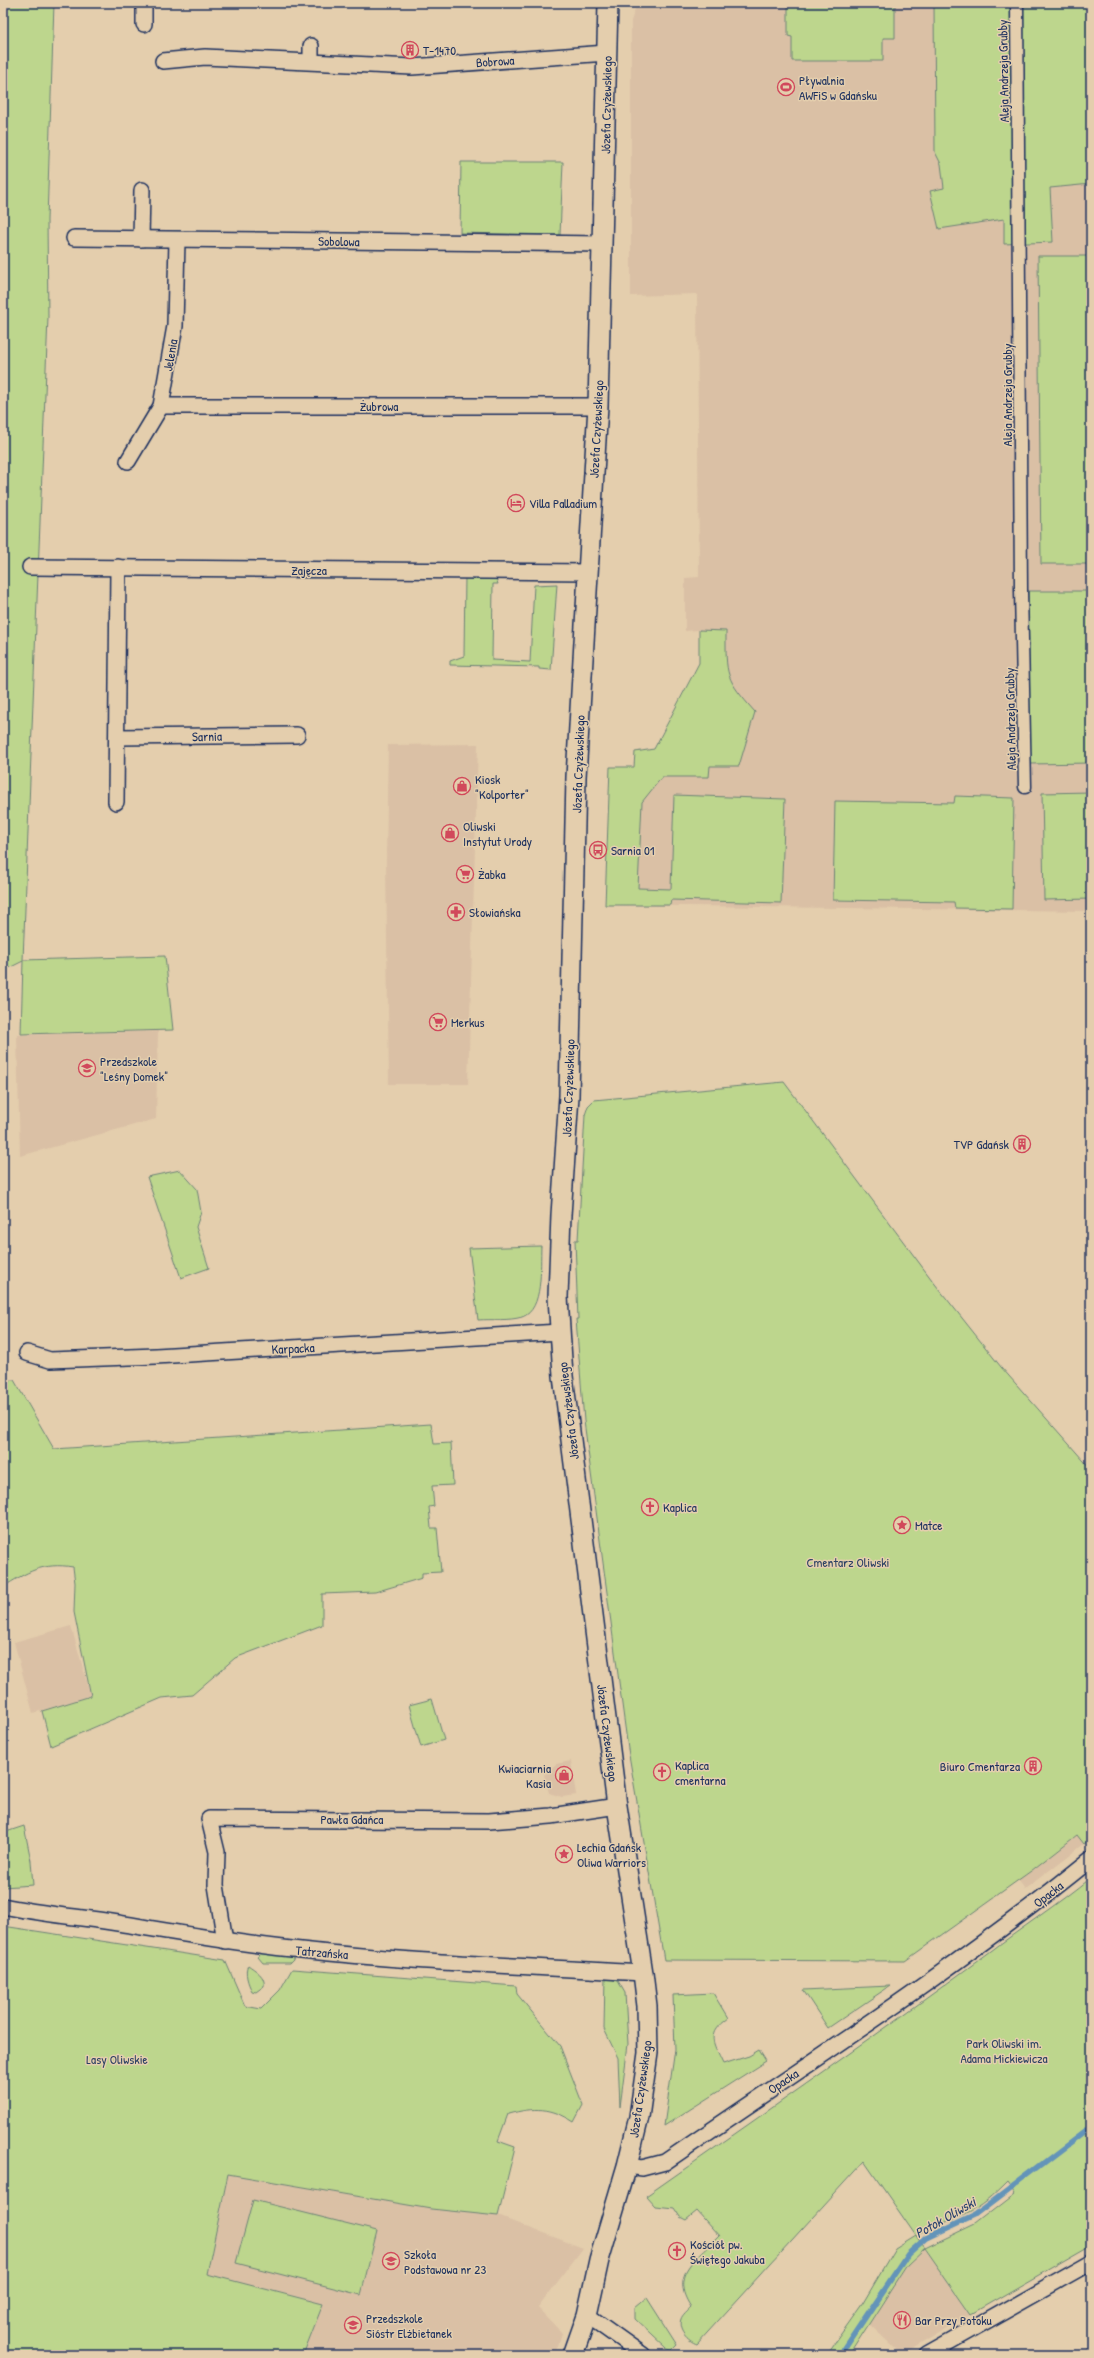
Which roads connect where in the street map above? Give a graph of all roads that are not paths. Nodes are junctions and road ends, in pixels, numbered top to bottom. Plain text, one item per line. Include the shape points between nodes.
1 (144, 3) edge
2 (608, 3) edge
3 (1017, 3) edge
4 (144, 24) dead end
5 (311, 46) dead end
6 (607, 52) junction
7 (311, 61) junction
8 (163, 62) dead end
9 (142, 190) dead end
10 (74, 238) dead end
11 (141, 239) junction
12 (177, 240) junction
13 (603, 244) junction
14 (161, 406) junction
15 (598, 406) junction
16 (128, 461) dead end
17 (30, 567) dead end
18 (118, 567) junction
19 (588, 572) junction
20 (297, 735) dead end
21 (117, 737) junction
22 (1025, 787) dead end
23 (116, 802) dead end
24 (560, 1332) junction
25 (27, 1353) dead end
26 (617, 1806) junction
27 (1091, 1859) edge
28 (3, 1906) edge
29 (225, 1941) junction
30 (643, 1973) junction
31 (627, 2166) junction
32 (1091, 2262) edge
33 (586, 2315) junction
34 (573, 2355) edge
35 (643, 2355) edge
36 (926, 2355) edge

1 - 4 street
2 - 6 street, Józefa Czyżewskiego
3 - 22 street, Aleja Andrzeja Grubby
5 - 7 street
6 - 7 street, Bobrowa via 412,67
6 - 13 street, Józefa Czyżewskiego
7 - 8 street, Bobrowa via 205,57
9 - 11 street
10 - 11 street, Sobolowa
11 - 12 street, Sobolowa
12 - 13 street, Sobolowa
12 - 14 street, Jelenia via 175,326
13 - 15 street, Józefa Czyżewskiego
14 - 15 street, Żubrowa
14 - 16 street, Jelenia
15 - 19 street, Józefa Czyżewskiego
17 - 18 street, Zajęcza
18 - 19 street, Zajęcza
18 - 21 street
19 - 24 street, Józefa Czyżewskiego via 576,777 569,1096 560,1238
20 - 21 street, Sarnia
21 - 23 street
24 - 25 street, Karpacka via 156,1356 50,1360
24 - 26 street, Józefa Czyżewskiego via 563,1376
26 - 29 street, Pawła Gdańca via 551,1816 489,1821 209,1819 217,1852 216,1885
26 - 30 street, Józefa Czyżewskiego
27 - 31 street, Opacka via 1046,1896 923,1986 665,2162 642,2168
28 - 29 street, Tatrzańska
29 - 30 street, Tatrzańska via 497,1966
30 - 31 street, Józefa Czyżewskiego via 648,2052 639,2117
31 - 33 street via 599,2260
32 - 36 street
33 - 34 street
33 - 35 street

